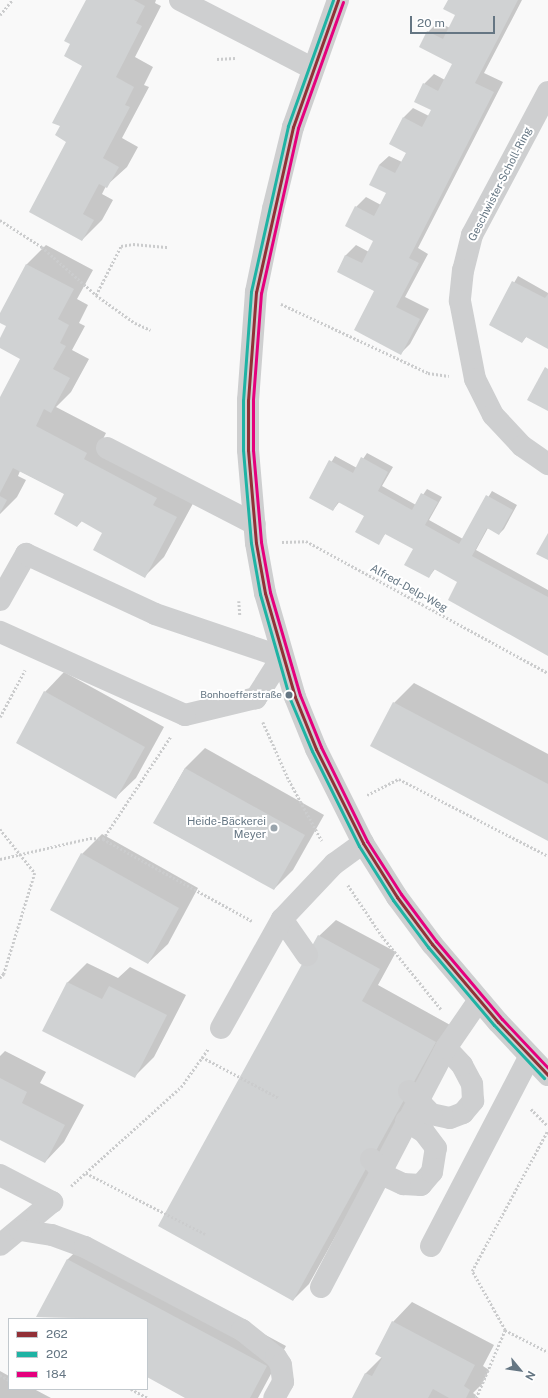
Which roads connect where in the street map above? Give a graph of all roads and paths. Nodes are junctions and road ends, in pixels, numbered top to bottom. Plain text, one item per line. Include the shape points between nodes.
1 (12, 0) edge
2 (180, 0) edge
3 (338, 0) edge
4 (0, 15) edge
5 (312, 68) junction
6 (548, 92) edge
7 (0, 220) edge
8 (169, 247) dead end
9 (256, 292) junction
10 (96, 295) junction
11 (151, 330) dead end
12 (475, 379) junction
13 (107, 448) dead end
14 (548, 464) edge
15 (255, 533) junction
16 (0, 600) edge
17 (0, 632) edge
18 (36, 649) junction
19 (282, 657) junction
20 (548, 673) edge
21 (185, 715) junction
22 (0, 717) edge
23 (344, 808) junction
24 (0, 829) edge
25 (103, 839) junction
26 (363, 843) junction
27 (19, 854) junction
28 (548, 856) edge
29 (0, 859) edge
30 (278, 926) junction
31 (308, 955) dead end
32 (0, 978) edge
33 (479, 1000) junction
34 (220, 1028) joint
35 (446, 1048) junction
36 (530, 1056) junction
37 (202, 1057) junction
38 (548, 1075) edge
39 (409, 1091) dead end
40 (279, 1098) dead end
41 (406, 1121) junction
42 (548, 1130) edge
43 (371, 1160) dead end
44 (86, 1173) junction
45 (0, 1175) edge
46 (52, 1202) junction
47 (20, 1230) junction
48 (205, 1234) dead end
49 (0, 1246) edge
50 (431, 1246) dead end
51 (321, 1287) dead end
52 (505, 1330) junction
53 (548, 1352) edge
54 (132, 1390) edge
55 (148, 1398) edge
56 (274, 1398) edge
57 (476, 1398) edge

1 - 4 path
2 - 5 street
3 - 5 street
5 - 9 street via 293,126 272,209
6 - 12 street, Geschwister-Scholl-Ring via 472,235 463,270 460,301
7 - 10 path via 42,248
8 - 10 path via 133,244 120,246
9 - 12 path via 428,373
9 - 15 street via 248,400 248,450
10 - 11 path via 135,323
12 - 14 street, Geschwister-Scholl-Ring via 493,415 522,446
13 - 15 street
15 - 19 street via 265,593
15 - 20 path, Alfred-Delp-Weg via 306,541
16 - 19 street via 26,554 155,614
17 - 18 street
18 - 21 street
18 - 22 path
19 - 21 street via 256,698
19 - 23 street via 316,749
21 - 25 path
23 - 26 street
23 - 28 path via 399,779
24 - 27 path
25 - 27 path via 90,838
25 - 30 path
26 - 30 street via 334,864
26 - 33 street via 402,903
27 - 29 path
27 - 32 path via 35,873 4,974
30 - 31 street
30 - 34 street
33 - 35 street
33 - 36 street
34 - 37 path
35 - 39 street, bridge via 462,1064 472,1084 473,1101 463,1113 450,1118 431,1114
35 - 41 street
36 - 38 street
36 - 50 street
37 - 40 path
37 - 44 path via 181,1087
41 - 43 street, bridge via 424,1132 436,1148 432,1172 421,1185 403,1184 388,1177
41 - 51 street
42 - 52 path via 472,1271
44 - 46 path
44 - 48 path
45 - 46 street
46 - 47 street
47 - 49 street
47 - 56 street via 52,1235 85,1247 242,1330 276,1357 281,1365 283,1382
52 - 53 path
52 - 57 path
54 - 55 path

